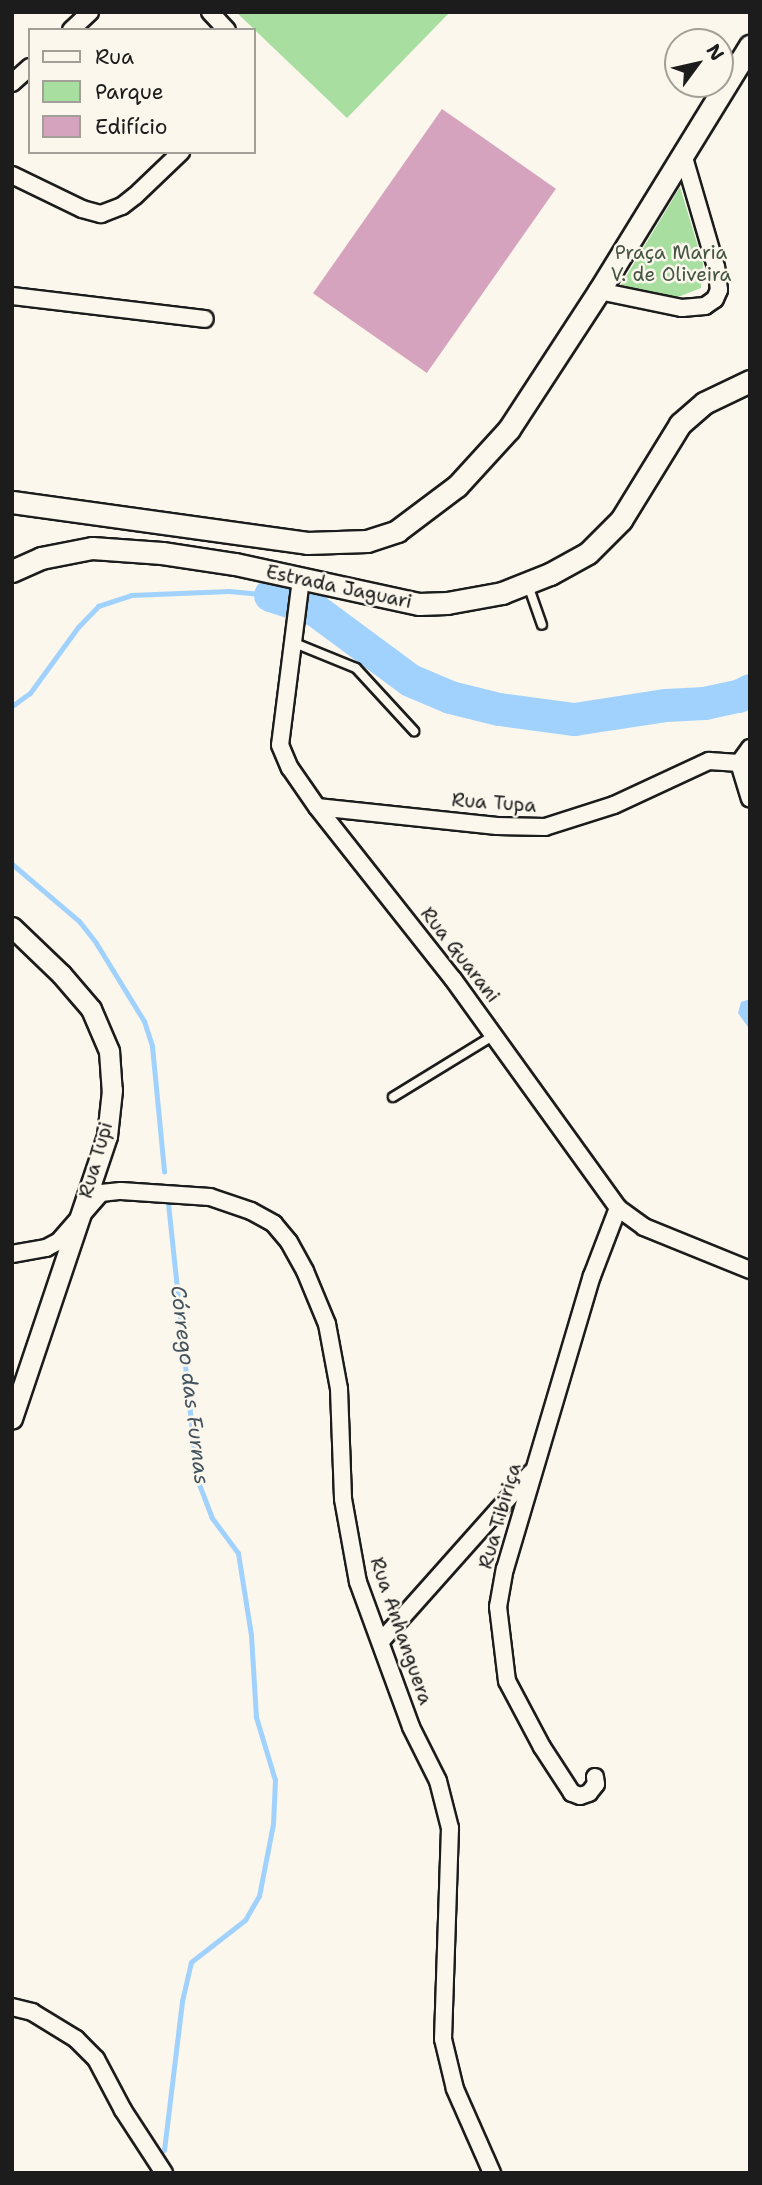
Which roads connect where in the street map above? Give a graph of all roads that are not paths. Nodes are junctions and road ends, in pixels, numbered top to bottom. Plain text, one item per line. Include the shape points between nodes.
1 (90, 12) edge
2 (210, 12) edge
3 (73, 28) edge
4 (225, 28) edge
5 (750, 47) edge
6 (28, 69) edge
7 (12, 83) edge
8 (179, 154) edge
9 (683, 154) junction
10 (12, 175) edge
11 (599, 291) junction
12 (12, 296) edge
13 (205, 319) dead end
14 (750, 381) edge
15 (12, 502) edge
16 (191, 526) junction
17 (187, 557) junction
18 (12, 571) edge
19 (527, 583) junction
20 (299, 587) junction
21 (542, 625) dead end
22 (292, 642) junction
23 (414, 731) dead end
24 (750, 748) edge
25 (739, 763) junction
26 (750, 798) edge
27 (317, 807) junction
28 (12, 927) edge
29 (494, 1035) junction
30 (393, 1097) dead end
31 (618, 1208) junction
32 (81, 1213) junction
33 (12, 1254) edge
34 (750, 1270) edge
35 (12, 1418) edge
36 (535, 1468) junction
37 (382, 1640) junction
38 (595, 1777) dead end
39 (12, 2007) edge
40 (164, 2173) edge
41 (492, 2173) edge

1 - 3 street
2 - 4 street
5 - 9 main road
6 - 7 street
8 - 10 street via 135,196 101,214
9 - 11 main road
9 - 11 street via 716,267 719,290 715,299 705,306 682,308
11 - 16 main road via 509,429 457,486 397,531 341,544 268,539
12 - 13 street
14 - 19 main road, Estrada Jaguari via 704,403 680,424 621,520 602,540 579,558
15 - 16 main road
16 - 17 main road
17 - 18 main road, Estrada Jaguari via 92,548 41,558
17 - 20 main road, Estrada Jaguari
19 - 20 main road, Estrada Jaguari via 502,593 419,604
19 - 21 lane
20 - 22 street, Rua Guarani
22 - 23 lane via 356,668
22 - 27 street, Rua Guarani via 280,745
24 - 25 street
25 - 26 street
25 - 27 street, Rua Tupa via 709,761 614,805 545,827
27 - 29 street, Rua Guarani
28 - 32 street, Rua Tupi via 91,1009 109,1051 112,1090 107,1136
29 - 30 lane
29 - 31 street, Rua Guarani
31 - 34 street, Rua Guarani via 644,1227
31 - 36 street, Rua Tibiriça via 595,1266
32 - 33 street, Rua Anhanguera via 59,1241
32 - 35 street, Rua Tupi
32 - 37 street, Rua Anhanguera via 101,1193 210,1197 274,1224 289,1242 327,1324 339,1389 343,1499 358,1582
36 - 37 street
36 - 38 street, Rua Tibiriça via 498,1607 508,1681 565,1787 580,1796 589,1793
37 - 41 street, Rua Anhanguera via 411,1727 438,1781 450,1828 443,2039 455,2089
39 - 40 street via 32,2012 76,2039 96,2059

